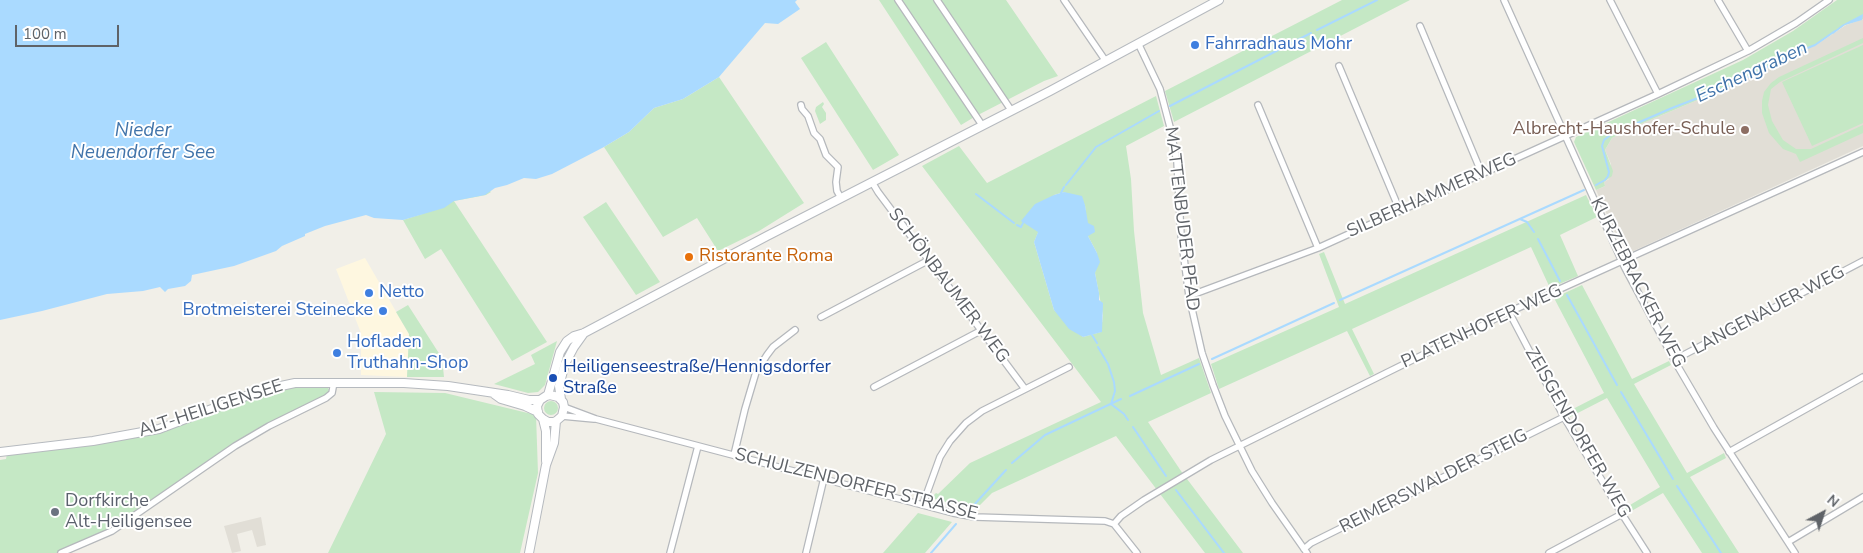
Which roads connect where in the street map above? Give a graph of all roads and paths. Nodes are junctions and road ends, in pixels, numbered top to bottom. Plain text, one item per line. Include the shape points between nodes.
1 (898, 0) edge
2 (937, 0) edge
3 (1064, 0) edge
4 (1219, 0) edge
5 (1504, 0) edge
6 (1610, 0) edge
7 (1718, 0) edge
8 (1829, 0) edge
9 (1420, 26) dead end
10 (1138, 43) junction
11 (1748, 52) junction
12 (1105, 60) junction
13 (1339, 66) dead end
14 (1658, 94) junction
15 (801, 105) dead end
16 (1258, 105) dead end
17 (1011, 110) junction
18 (982, 125) junction
19 (1566, 136) junction
20 (1863, 152) edge
21 (1482, 174) junction
22 (872, 182) junction
23 (841, 198) junction
24 (1400, 211) junction
25 (1318, 248) junction
26 (928, 260) junction
27 (1622, 261) junction
28 (1863, 261) edge
29 (1189, 296) junction
30 (1510, 312) junction
31 (821, 317) dead end
32 (795, 330) dead end
33 (982, 330) junction
34 (584, 333) junction
35 (1674, 360) junction
36 (1069, 367) dead end
37 (1863, 377) edge
38 (334, 382) junction
39 (874, 387) dead end
40 (1025, 390) junction
41 (548, 395) junction
42 (505, 397) junction
43 (540, 400) junction
44 (563, 403) junction
45 (540, 416) junction
46 (1564, 417) junction
47 (559, 418) junction
48 (596, 419) junction
49 (698, 446) junction
50 (1239, 447) junction
51 (0, 452) edge
52 (1729, 452) junction
53 (734, 455) junction
54 (546, 465) junction
55 (824, 478) junction
56 (1863, 497) edge
57 (923, 504) junction
58 (1622, 514) junction
59 (1114, 524) junction
60 (1788, 542) junction
61 (1305, 551) edge
62 (61, 553) edge
63 (529, 553) edge
64 (670, 553) edge
65 (806, 553) edge
66 (1137, 553) edge
67 (1549, 553) edge
68 (1647, 553) edge
69 (1795, 553) edge

1 - 18 street
2 - 17 street
3 - 12 street
4 - 10 main road
5 - 19 street, KURZEBRACKER WEG
6 - 14 street
7 - 11 street
8 - 11 street, SILBERHAMMERWEG
9 - 21 street
10 - 12 main road
10 - 29 street, MATTENBUDER PFAD via 1160,89 1173,140
11 - 14 street, SILBERHAMMERWEG
12 - 17 main road
13 - 24 street
14 - 19 street, SILBERHAMMERWEG
15 - 23 street via 826,155 838,167 836,182
16 - 25 street
17 - 18 main road
18 - 22 main road
19 - 21 street, SILBERHAMMERWEG
19 - 27 street, KURZEBRACKER WEG
20 - 27 street, PLATENHOFER WEG
21 - 24 street, SILBERHAMMERWEG
22 - 23 main road
22 - 26 street, SCHÖNBAUMER WEG
23 - 34 main road
24 - 25 street, SILBERHAMMERWEG
25 - 29 street, SILBERHAMMERWEG
26 - 31 street
26 - 33 street, SCHÖNBAUMER WEG
27 - 30 street, PLATENHOFER WEG
27 - 35 street, KURZEBRACKER WEG
28 - 35 street, LANGENAUER WEG
29 - 50 street, MATTENBUDER PFAD via 1213,384
30 - 46 street, ZEISGENDORFER WEG
30 - 50 street, PLATENHOFER WEG
32 - 53 street via 773,347 756,372
33 - 39 street
33 - 40 street, SCHÖNBAUMER WEG
34 - 41 main road via 574,336 563,346
34 - 44 main road via 565,364 559,386
35 - 52 street, KURZEBRACKER WEG
36 - 40 street
37 - 52 street
38 - 42 main road, ALT-HEILIGENSEE via 439,385
38 - 51 main road, ALT-HEILIGENSEE via 296,382 272,387 158,429 127,436
38 - 62 street, ALT-HEILIGENSEE via 332,393 326,398 235,446 112,531
40 - 57 street via 982,411 961,427 940,457
41 - 43 main road
41 - 44 main road via 556,396
42 - 43 main road
42 - 45 main road
43 - 45 main road via 537,406
44 - 47 main road
44 - 48 street, SCHULZENDORFER STRASSE
45 - 47 main road via 550,422
45 - 54 main road via 546,431
46 - 58 street, ZEISGENDORFER WEG
46 - 61 street, REIMERSWALDER STEIG via 1327,535
47 - 48 street, SCHULZENDORFER STRASSE
47 - 54 main road
48 - 49 street, SCHULZENDORFER STRASSE
49 - 53 street, SCHULZENDORFER STRASSE
49 - 64 street
50 - 59 street, PLATENHOFER WEG via 1167,485
50 - 61 street, MATTENBUDER PFAD
52 - 60 street, KURZEBRACKER WEG
53 - 55 street, SCHULZENDORFER STRASSE
54 - 63 main road
55 - 57 street, SCHULZENDORFER STRASSE
55 - 65 street
56 - 60 street
57 - 59 street, SCHULZENDORFER STRASSE via 975,517 1105,521
58 - 67 street
58 - 68 street, ZEISGENDORFER WEG
59 - 66 street
60 - 69 street, KURZEBRACKER WEG

